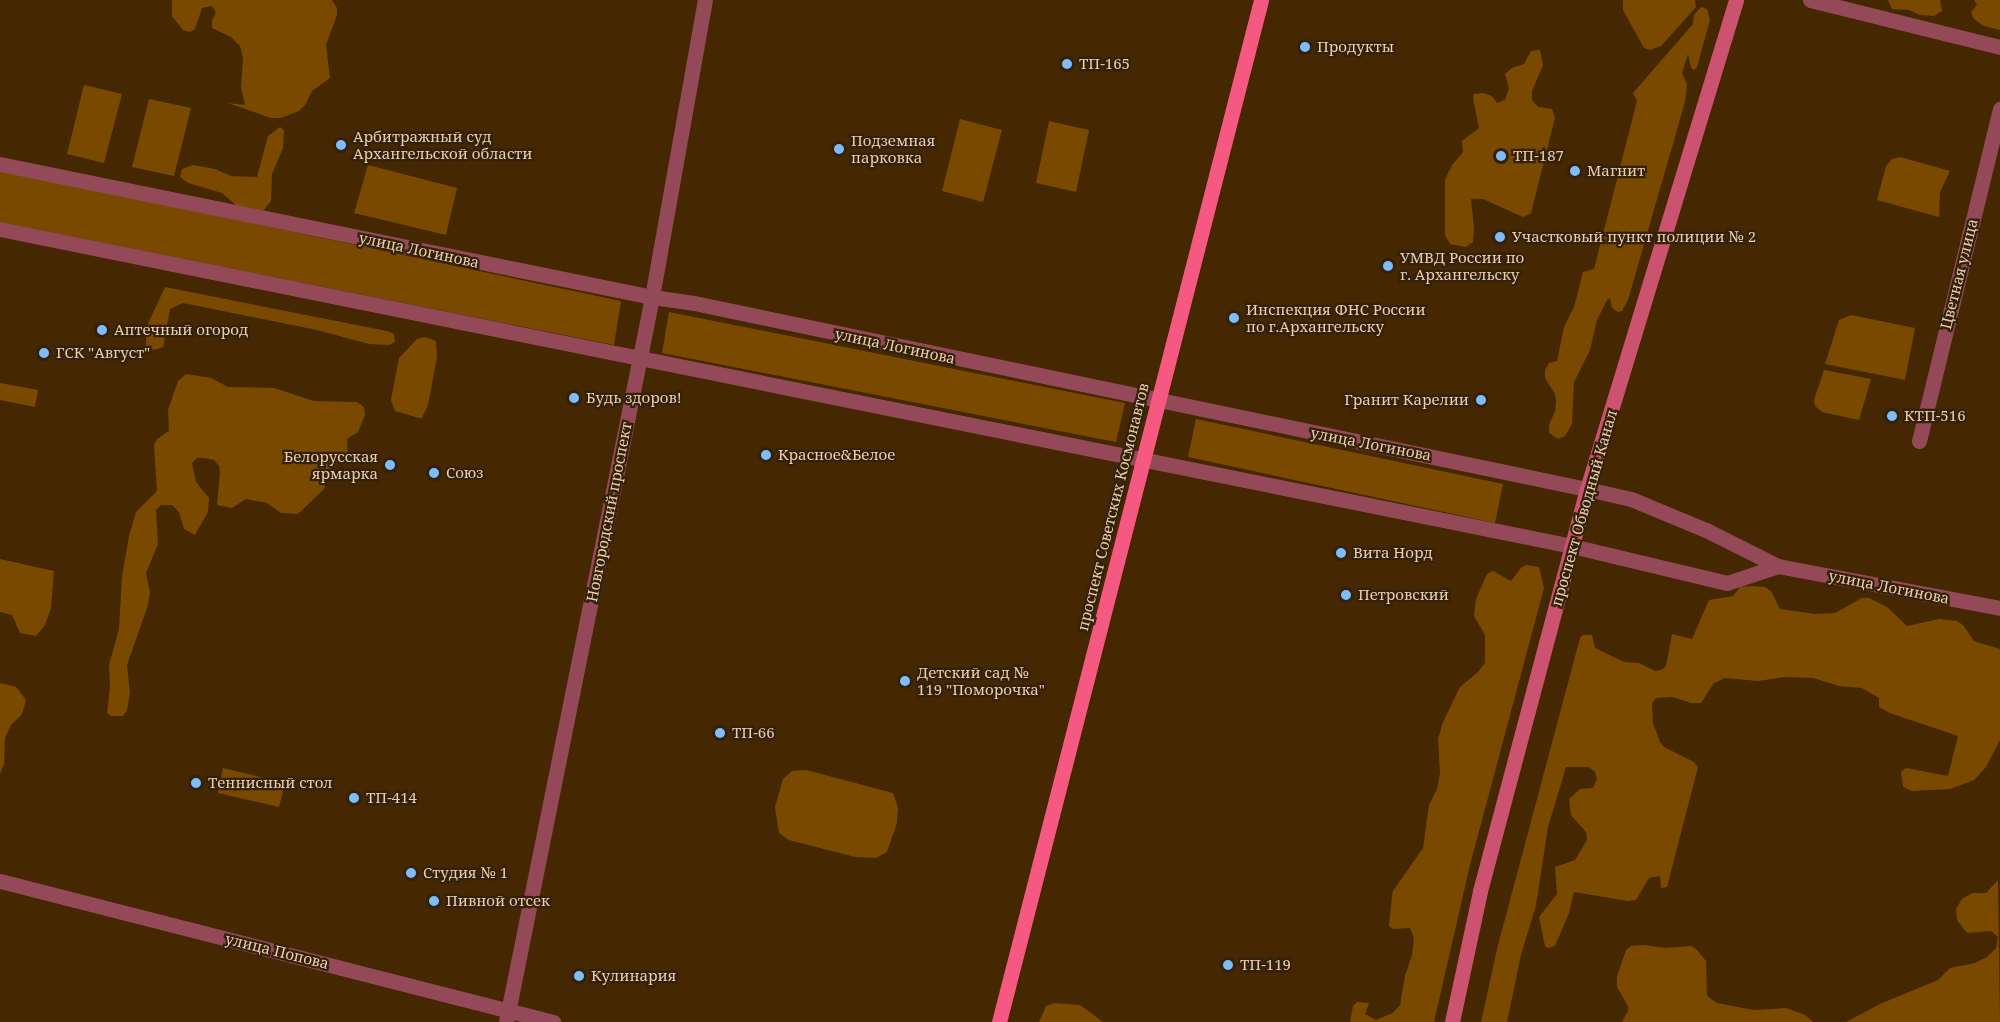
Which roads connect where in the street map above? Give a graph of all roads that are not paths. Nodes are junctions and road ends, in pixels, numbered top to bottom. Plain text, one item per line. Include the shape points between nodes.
1 (705, 0) edge
2 (1261, 0) edge
3 (1736, 0) edge
4 (1810, 0) edge
5 (2000, 47) edge
6 (2000, 109) edge
7 (0, 164) edge
8 (0, 229) edge
9 (652, 297) junction
10 (640, 358) junction
11 (1158, 401) junction
12 (1919, 441) dead end
13 (1143, 460) junction
14 (1587, 489) junction
15 (1572, 546) junction
16 (1778, 566) junction
17 (2000, 608) edge
18 (0, 880) edge
19 (507, 1016) edge
20 (553, 1022) edge
21 (999, 1022) edge
22 (1452, 1022) edge

1 - 9 street, Новгородский проспект
2 - 11 main road, проспект Советских Космонавтов
3 - 14 main road, проспект Обводный Канал
4 - 5 street
6 - 12 street, Цветная улица
7 - 9 street, улица Логинова
8 - 10 street
9 - 10 street, Новгородский проспект
9 - 11 street, улица Логинова
10 - 13 street
10 - 19 street, Новгородский проспект
11 - 13 main road, проспект Советских Космонавтов
11 - 14 street, улица Логинова
13 - 15 street
13 - 21 main road, проспект Советских Космонавтов
14 - 15 main road, проспект Обводный Канал
14 - 16 street, улица Логинова via 1631,499
15 - 16 street via 1727,584
15 - 22 main road, проспект Обводный Канал via 1480,891
16 - 17 street, улица Логинова
18 - 19 street, улица Попова
19 - 20 street, улица Попова

